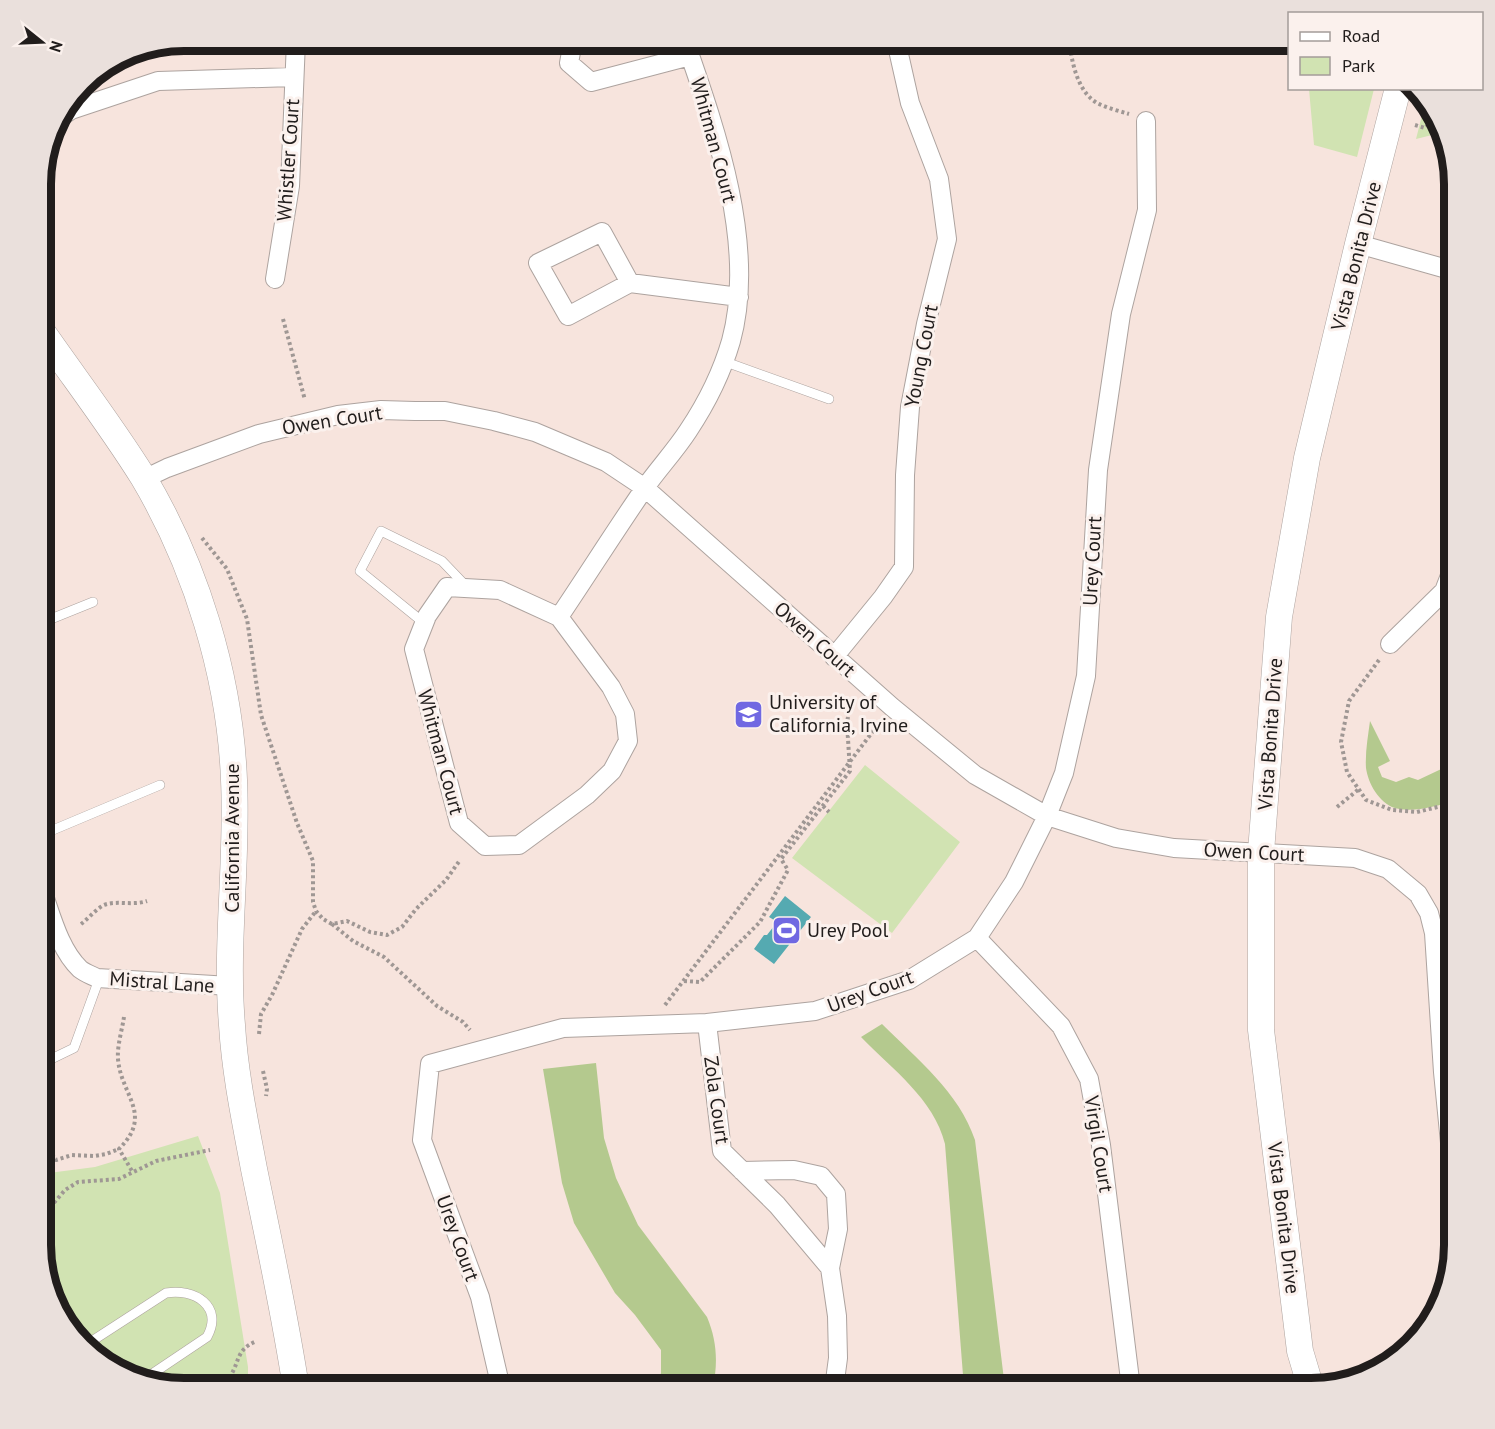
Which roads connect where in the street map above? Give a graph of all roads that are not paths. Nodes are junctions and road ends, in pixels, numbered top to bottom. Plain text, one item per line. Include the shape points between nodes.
1 (297, 51) edge
2 (571, 51) edge
3 (679, 51) edge
4 (688, 51) edge
5 (898, 51) edge
6 (293, 77) junction
7 (1397, 90) edge
8 (74, 109) edge
9 (1146, 121) road end
10 (1358, 244) junction
11 (1444, 267) edge
12 (275, 279) dead end
13 (630, 283) junction
14 (739, 297) junction
15 (51, 344) edge
16 (723, 361) junction
17 (829, 399) dead end
18 (144, 479) junction
19 (645, 488) junction
20 (468, 588) junction
21 (1444, 591) edge
22 (93, 602) dead end
23 (559, 617) junction
24 (51, 619) edge
25 (424, 623) junction
26 (1390, 644) road end
27 (834, 657) junction
28 (160, 784) dead end
29 (1047, 816) junction
30 (51, 831) edge
31 (1261, 852) junction
32 (51, 913) edge
33 (977, 938) junction
34 (99, 979) junction
35 (230, 986) junction
36 (707, 1023) junction
37 (51, 1059) edge
38 (1444, 1081) edge
39 (742, 1171) junction
40 (830, 1268) junction
41 (92, 1341) edge
42 (152, 1374) edge
43 (294, 1378) edge
44 (498, 1378) edge
45 (835, 1378) edge
46 (1130, 1378) edge
47 (1308, 1378) edge

1 - 6 street, Whistler Court
2 - 3 street, Whitman Court via 569,63 591,82
4 - 14 street, Whitman Court via 725,166 734,219
5 - 27 street, Young Court via 910,103 939,179 947,239 910,407 904,567
6 - 8 street, Whistler Court via 158,81
6 - 12 street, Whistler Court via 290,186
7 - 10 street, Vista Bonita Drive
9 - 29 street, Urey Court via 1147,210 1121,314 1098,470 1086,676 1064,773
10 - 11 street
10 - 31 street, Vista Bonita Drive via 1306,458 1279,617
13 - 13 street via 602,232 538,263 568,316
13 - 14 street
14 - 16 street, Whitman Court
15 - 18 street, California Avenue
16 - 17 lane
16 - 19 street, Whitman Court via 688,430
18 - 19 street, Owen Court via 259,434 338,415 381,410 445,411 535,432 570,445 606,462
18 - 35 street, California Avenue via 183,557 209,628 228,717 235,835
19 - 23 street, Whitman Court
19 - 27 street, Owen Court
20 - 23 street, Whitman Court via 500,590
20 - 25 street, Whitman Court via 447,587
20 - 25 lane via 442,561 381,531 360,571
21 - 26 street
22 - 24 lane
23 - 25 street, Whitman Court via 611,687 625,714 628,741 612,771 587,795 519,844 485,846 459,823 414,649
27 - 29 street, Owen Court via 975,775
28 - 30 lane
29 - 31 street, Owen Court via 1144,844
29 - 33 street, Urey Court via 1014,882
31 - 38 street, Owen Court via 1355,858 1388,869 1418,894 1430,914 1434,933
31 - 47 street, Vista Bonita Drive via 1261,1030 1300,1351
32 - 34 street, Mistral Lane via 70,956 81,970
33 - 36 street, Urey Court via 909,980 815,1011
33 - 46 street, Virgil Court via 1061,1026 1089,1079 1101,1145
34 - 35 street, Mistral Lane
34 - 37 lane via 74,1048
35 - 43 street, California Avenue via 242,1104
36 - 39 street, Zola Court via 722,1151
36 - 44 street, Urey Court via 563,1028 430,1064 422,1140 480,1297
39 - 40 street, Zola Court via 777,1205
39 - 40 street via 794,1170 821,1176 836,1194 838,1229
40 - 45 street via 837,1316
41 - 42 lane via 166,1293 178,1291 197,1296 206,1302 211,1316 212,1328 207,1337

